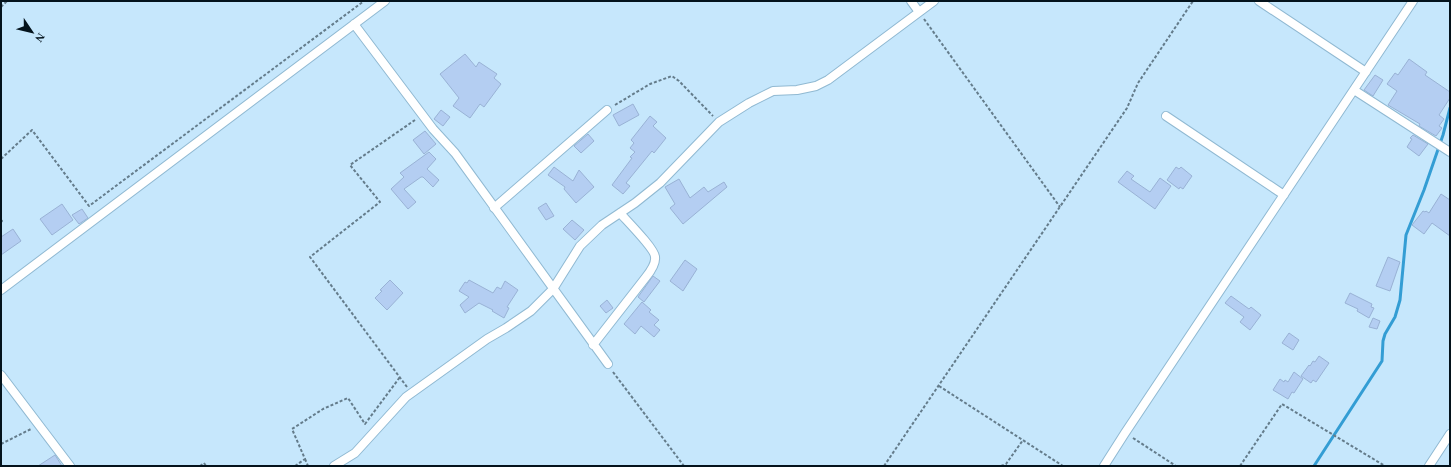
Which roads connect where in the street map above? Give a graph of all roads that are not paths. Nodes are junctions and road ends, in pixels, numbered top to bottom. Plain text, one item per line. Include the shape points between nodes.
1 (385, 1) edge
2 (910, 1) edge
3 (934, 1) edge
4 (1259, 1) edge
5 (1413, 1) edge
6 (919, 12) junction
7 (354, 24) junction
8 (1366, 72) junction
9 (1354, 90) junction
10 (606, 110) road end
11 (1166, 116) dead end
12 (1450, 152) edge
13 (1284, 195) junction
14 (494, 208) junction
15 (620, 213) junction
16 (553, 289) junction
17 (1, 290) edge
18 (593, 345) junction
19 (608, 364) road end
20 (1, 375) edge
21 (1450, 434) edge
22 (70, 466) edge
23 (334, 466) edge
24 (1104, 466) edge
25 (1429, 466) edge

1 - 7 street
2 - 6 street
3 - 6 street
4 - 8 street
5 - 8 street
6 - 15 street via 828,80 816,86 797,90 773,91 748,103 720,122 660,183
7 - 14 street
7 - 17 street
8 - 9 street
9 - 12 street
9 - 13 street
10 - 14 street
11 - 13 street
13 - 24 street
14 - 16 street
15 - 16 street via 602,225 580,246
15 - 18 street via 656,257 646,277
16 - 18 street
16 - 23 street via 531,311 412,393 390,413 355,453
18 - 19 street
20 - 22 street
21 - 25 street

